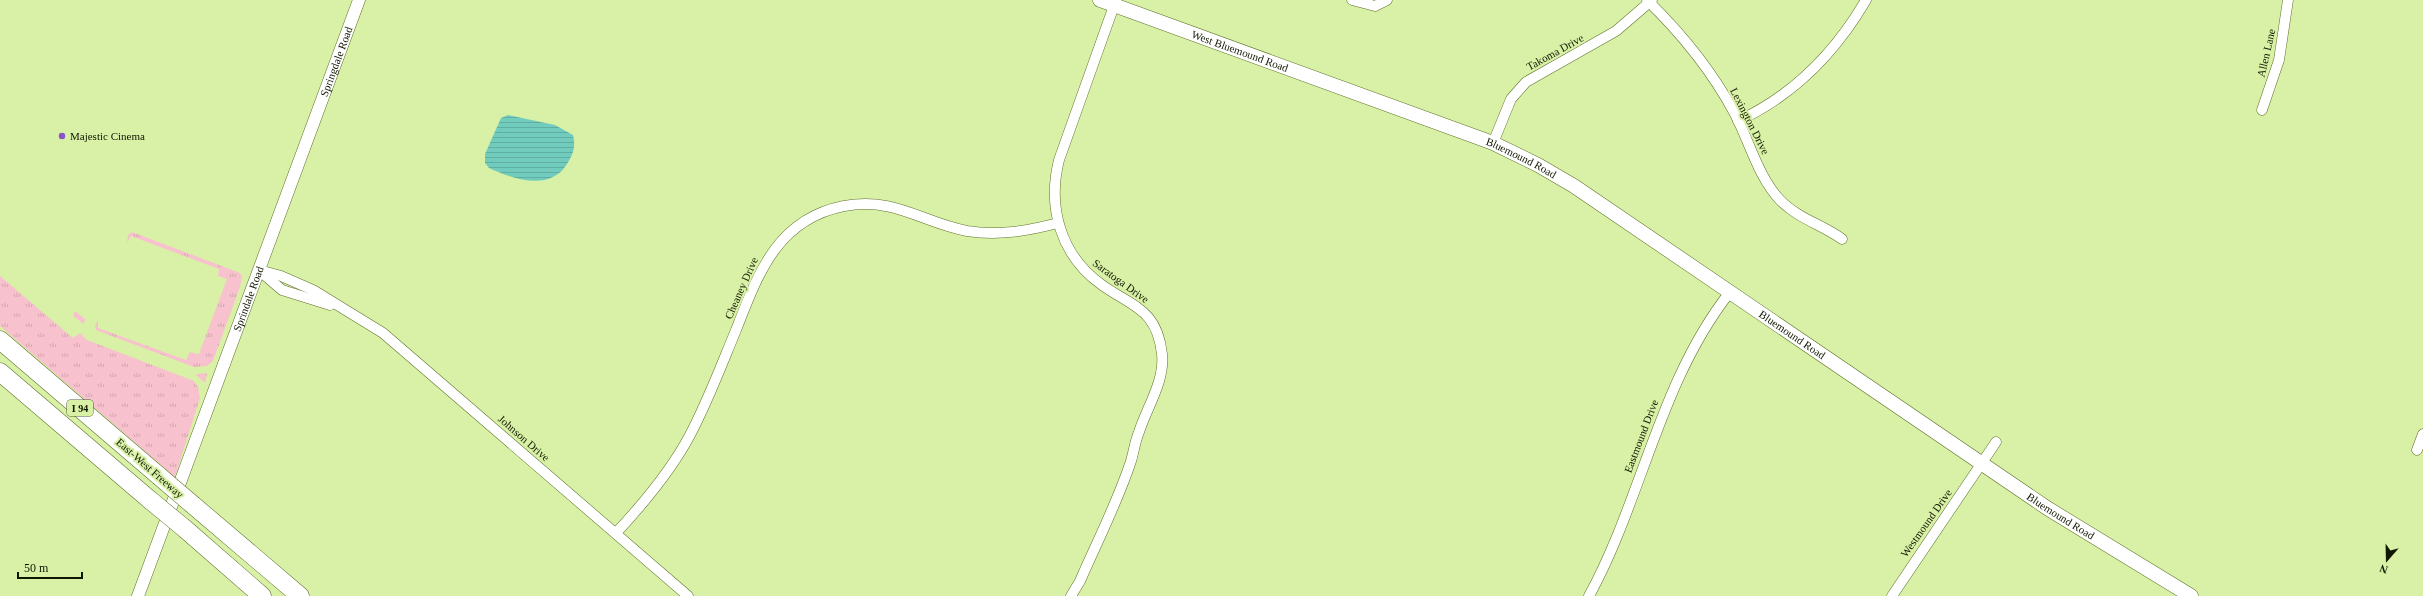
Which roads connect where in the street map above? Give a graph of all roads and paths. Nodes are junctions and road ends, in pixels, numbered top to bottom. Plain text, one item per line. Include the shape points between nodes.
1 (359, 0) edge
2 (1100, 0) edge
3 (1352, 0) edge
4 (1387, 0) edge
5 (1866, 0) edge
6 (2288, 0) edge
7 (1649, 1) edge
8 (1115, 3) edge
9 (1381, 101) joint
10 (2262, 110) dead end
11 (1738, 121) junction
12 (314, 122) joint
13 (1493, 143) junction
14 (1058, 223) junction
15 (1842, 239) dead end
16 (259, 270) junction
17 (1730, 292) junction
18 (0, 340) edge
19 (0, 372) edge
20 (2423, 434) edge
21 (1996, 442) dead end
22 (2417, 450) dead end
23 (1981, 464) junction
24 (616, 533) junction
25 (138, 596) edge
26 (262, 596) edge
27 (300, 596) edge
28 (688, 596) edge
29 (1071, 596) edge
30 (1589, 596) edge
31 (1892, 596) edge
32 (2191, 596) edge

1 - 12 street, Springdale Road
2 - 8 main road, West Bluemound Road
3 - 4 street via 1375,6
5 - 11 street via 1841,40 1808,75 1771,103
6 - 10 street, Allen Lane via 2279,60
7 - 11 street, Lexington Drive via 1695,50
7 - 13 street, Takoma Drive via 1616,31 1526,82 1511,99
8 - 9 main road, West Bluemound Road
8 - 14 street, Saratoga Drive via 1059,160 1054,192
9 - 13 main road, Bluemound Road
11 - 15 street, Lexington Drive via 1762,173 1781,202
12 - 16 street, Sprindale Road
13 - 17 main road, Bluemound Road via 1568,182
14 - 24 street, Cheaney Drive via 1014,232 985,233 950,226 904,209 869,204 833,209 799,226 775,248 758,274 690,437 656,486
14 - 29 street, Saratoga Drive via 1067,247 1087,273 1146,314 1156,332 1162,360 1160,375 1138,433 1131,461 1080,581
16 - 24 street, Johnson Drive via 287,278 313,290 363,320 404,350
16 - 25 street, Sprindale Road
17 - 23 main road, Bluemound Road
17 - 30 street, Eastmound Drive via 1712,317 1678,376 1613,546
18 - 27 highway, East-West Freeway / I 94, bridge
19 - 26 highway, I 94, bridge
20 - 22 street
21 - 23 street, Westmound Drive
23 - 31 street, Westmound Drive
23 - 32 main road, Bluemound Road via 2047,508
24 - 28 street, Johnson Drive

